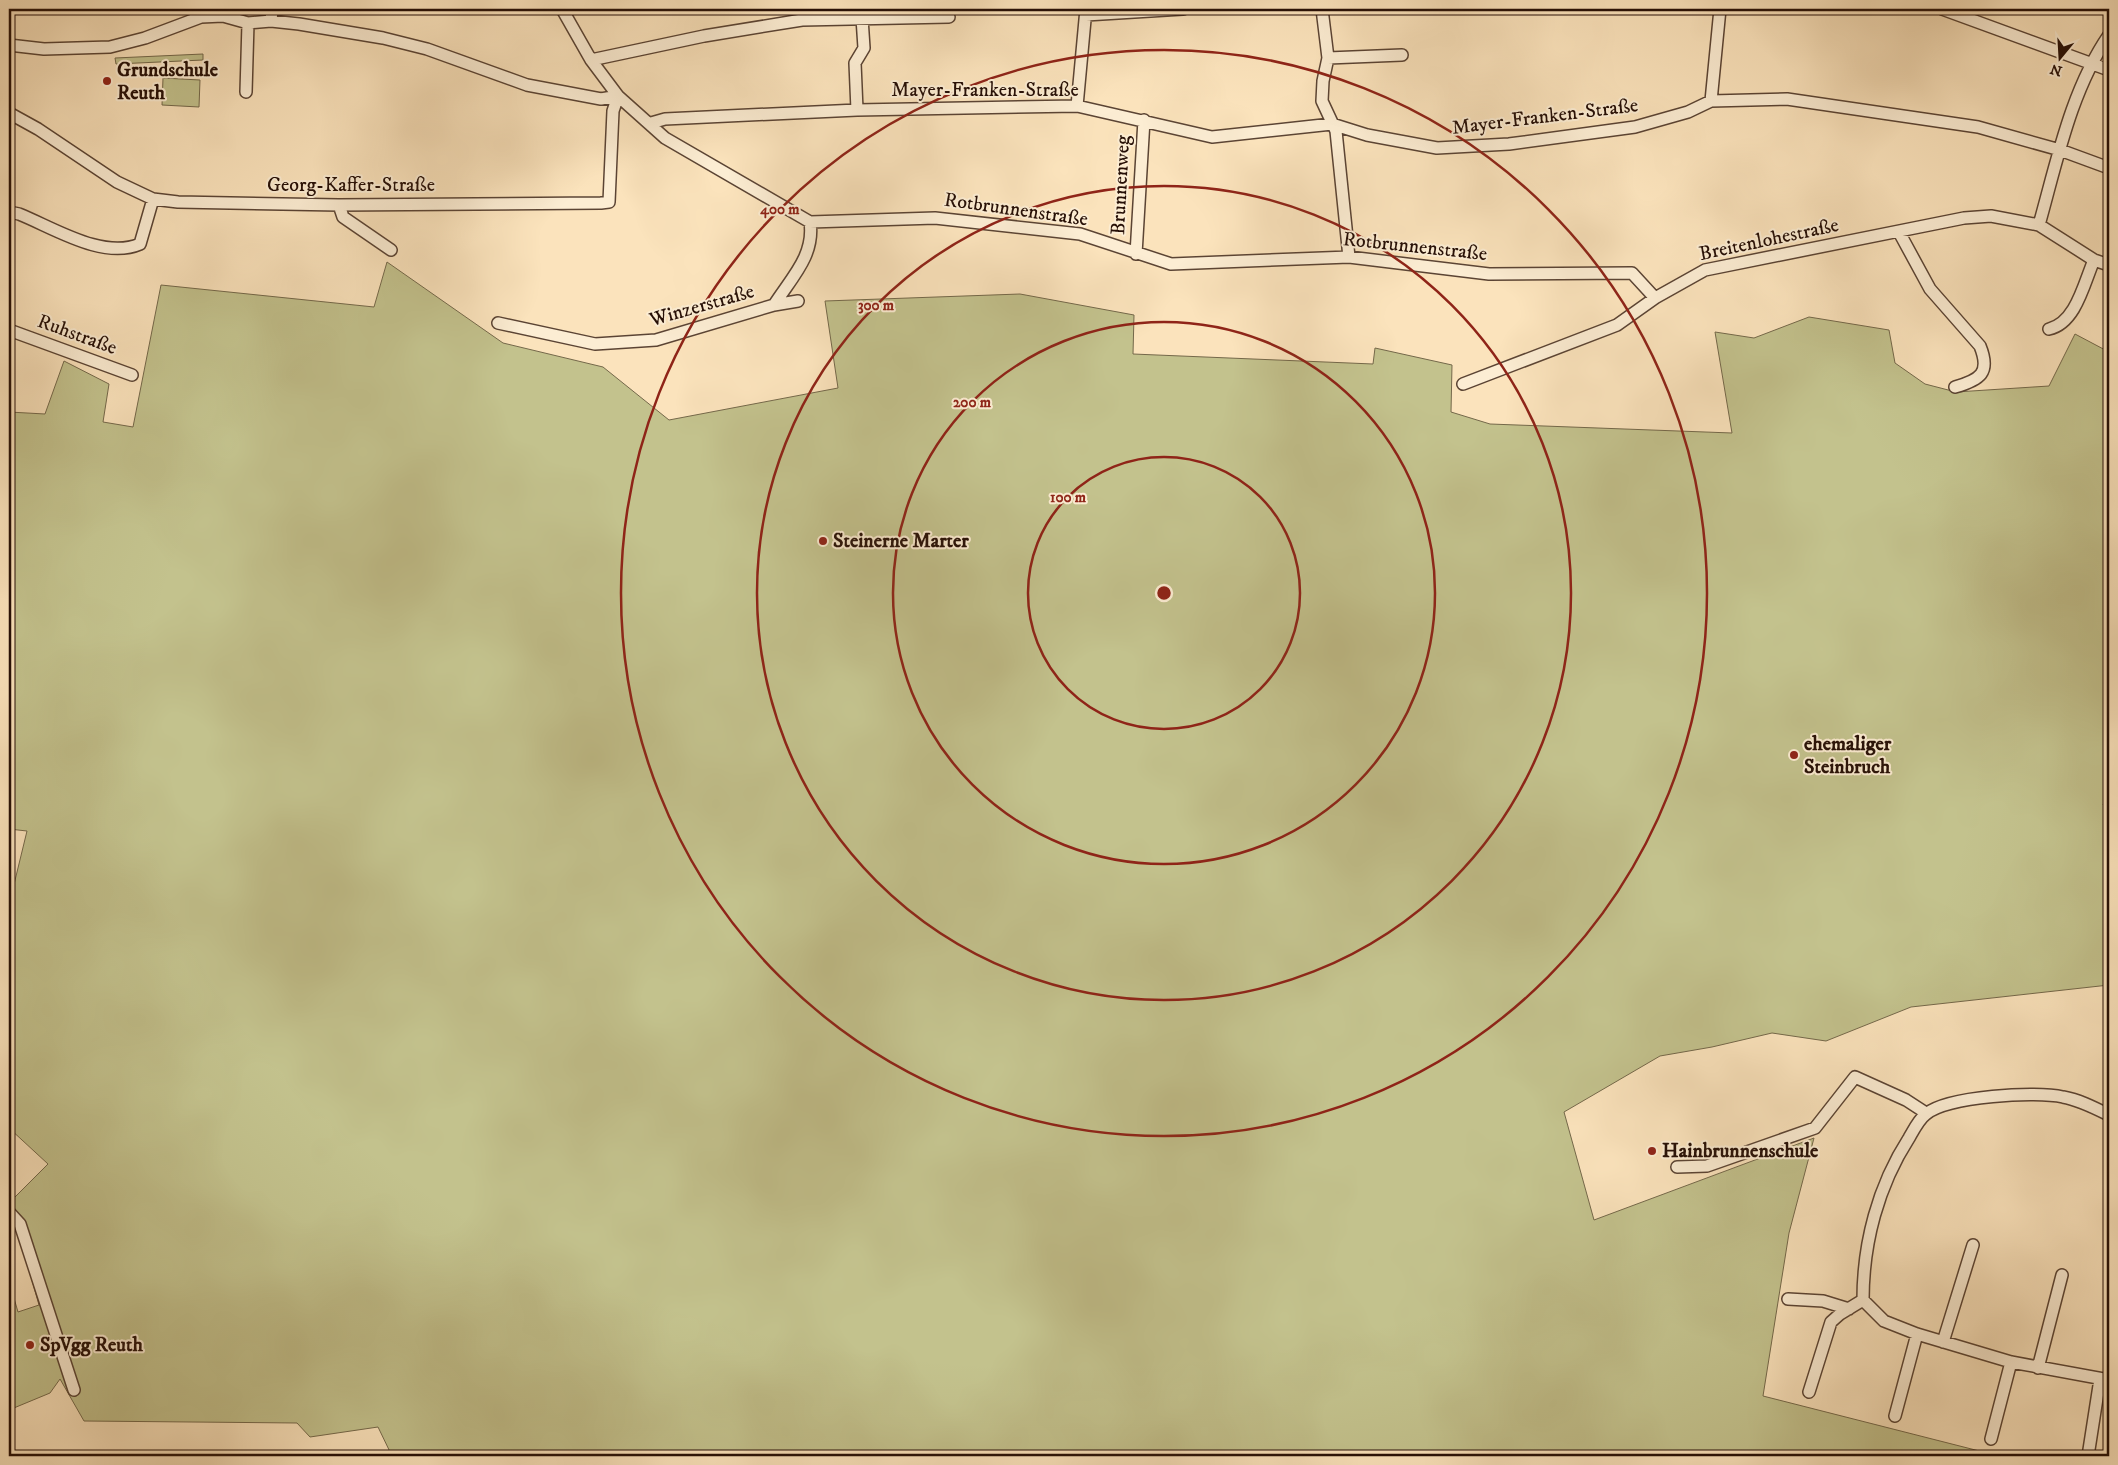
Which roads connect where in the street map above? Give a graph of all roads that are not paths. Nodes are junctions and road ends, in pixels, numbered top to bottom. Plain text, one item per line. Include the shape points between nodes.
1 (272, 9) edge
2 (562, 9) edge
3 (1183, 9) edge
4 (1322, 9) edge
5 (1720, 9) edge
6 (1942, 9) edge
7 (1086, 12) edge
8 (948, 17) dead end
9 (862, 18) junction
10 (271, 21) junction
11 (248, 23) junction
12 (2109, 35) edge
13 (9, 45) edge
14 (1402, 55) dead end
15 (1328, 58) junction
16 (591, 60) junction
17 (2090, 65) junction
18 (2109, 70) edge
19 (246, 92) dead end
20 (618, 96) junction
21 (1711, 101) junction
22 (1077, 106) junction
23 (857, 110) junction
24 (9, 113) edge
25 (1144, 120) junction
26 (651, 123) junction
27 (1332, 124) junction
28 (2060, 150) junction
29 (2109, 168) edge
30 (153, 199) junction
31 (339, 205) junction
32 (9, 212) edge
33 (810, 222) junction
34 (2039, 225) junction
35 (1899, 232) junction
36 (391, 250) dead end
37 (1136, 254) junction
38 (1349, 257) junction
39 (2094, 260) junction
40 (2109, 265) edge
41 (1655, 298) junction
42 (798, 301) dead end
43 (774, 305) junction
44 (498, 323) dead end
45 (2048, 329) dead end
46 (9, 330) edge
47 (132, 375) dead end
48 (1463, 384) dead end
49 (1955, 387) dead end
50 (1926, 1113) junction
51 (2109, 1115) edge
52 (1678, 1167) dead end
53 (9, 1212) edge
54 (1972, 1245) dead end
55 (2062, 1275) dead end
56 (1788, 1299) dead end
57 (1863, 1300) junction
58 (1849, 1309) junction
59 (1917, 1334) junction
60 (1943, 1342) junction
61 (2011, 1362) junction
62 (2038, 1368) junction
63 (2105, 1379) edge
64 (74, 1390) dead end
65 (1809, 1392) dead end
66 (1895, 1416) dead end
67 (1991, 1439) dead end
68 (2088, 1456) edge

1 - 10 street
2 - 16 street
3 - 7 street
4 - 15 street
5 - 21 street
6 - 17 street
7 - 22 street
8 - 9 street
9 - 16 street via 802,20 704,36
9 - 23 street via 864,48 855,63
10 - 11 street
10 - 20 street via 334,29 406,44 527,85 601,99
11 - 13 street via 223,16 201,17 110,47 44,49
11 - 19 street
12 - 17 street
14 - 15 street
15 - 27 street via 1322,81 1322,101
16 - 20 street
17 - 18 street
17 - 28 street
20 - 26 street
20 - 31 street, Georg-Kaffer-Straße via 614,112 609,202
21 - 27 street, Mayer-Franken-Straße via 1688,112 1636,127 1500,144 1437,148 1367,135
21 - 28 street, Mayer-Franken-Straße via 1787,100 1852,107 1978,127
22 - 23 street, Mayer-Franken-Straße
22 - 25 street, Mayer-Franken-Straße
23 - 26 street, Mayer-Franken-Straße via 665,119
24 - 30 street, Georg-Kaffer-Straße via 117,182
25 - 27 street, Mayer-Franken-Straße via 1212,137
25 - 37 street, Brunnenweg
26 - 33 street via 665,138
27 - 38 street via 1336,131
28 - 29 street, Mayer-Franken-Straße
28 - 34 street
30 - 31 street, Georg-Kaffer-Straße
30 - 32 street via 140,244 128,249 108,249
31 - 36 street via 343,217
33 - 37 street, Rotbrunnenstraße via 935,218 1080,234
33 - 43 street via 812,237 805,259
34 - 35 street, Breitenlohestraße via 1991,216 1964,218
34 - 39 street, Breitenlohestraße
35 - 41 street, Breitenlohestraße via 1705,270
35 - 49 street via 1930,289 1980,346 1985,357 1980,377
37 - 38 street, Rotbrunnenstraße via 1171,264
38 - 41 street, Rotbrunnenstraße via 1489,274 1632,273
39 - 40 street, Breitenlohestraße
39 - 45 street via 2068,318 2059,327
41 - 48 street, Breitenlohestraße via 1617,325
42 - 43 street, Winzerstraße
43 - 44 street, Winzerstraße via 656,340 595,344
46 - 47 street, Ruhstraße
50 - 51 street via 1952,1103 1993,1096 2039,1094 2063,1096
50 - 52 street via 1906,1100 1855,1077 1815,1128 1707,1166
50 - 57 street via 1894,1163 1877,1206 1863,1270
53 - 64 street via 20,1224
54 - 60 street
55 - 62 street
56 - 58 street via 1823,1301
57 - 58 street
57 - 59 street via 1884,1321
58 - 65 street via 1831,1322
59 - 60 street
59 - 66 street
60 - 61 street
61 - 62 street
61 - 67 street
62 - 63 street
63 - 68 street

